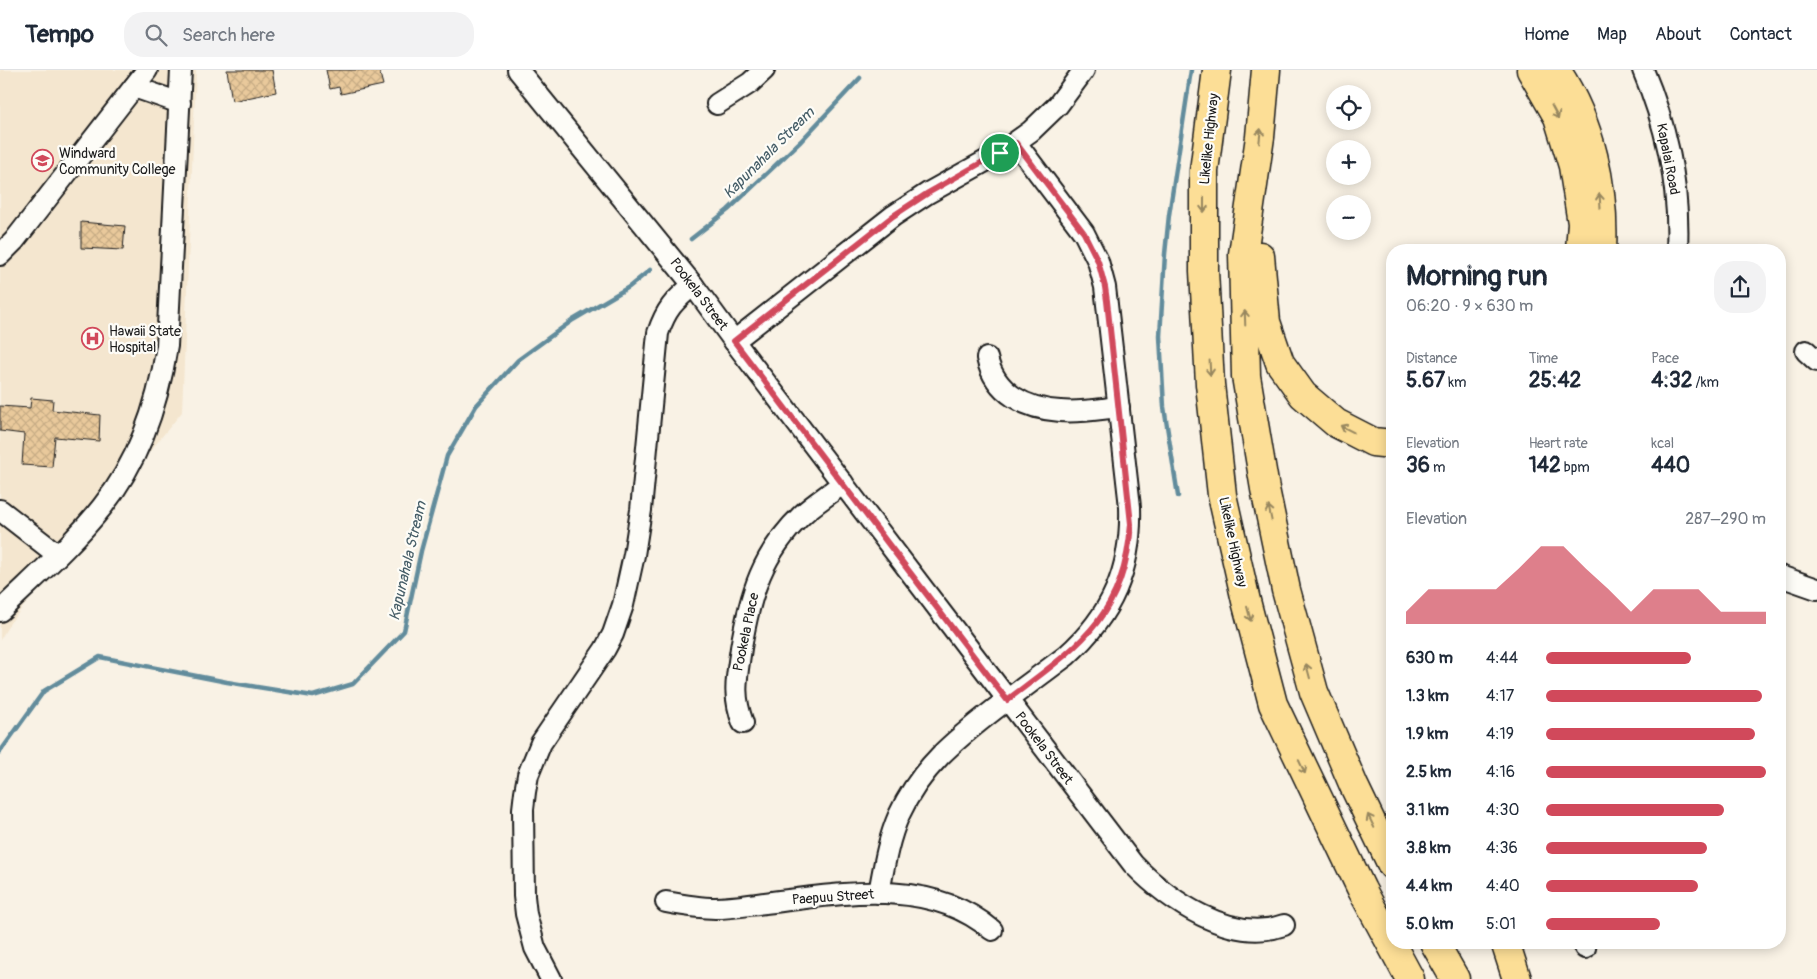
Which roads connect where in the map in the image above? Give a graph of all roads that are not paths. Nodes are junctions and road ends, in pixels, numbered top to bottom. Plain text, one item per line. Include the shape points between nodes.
1 (147, 70) edge
2 (182, 70) edge
3 (518, 70) edge
4 (764, 70) edge
5 (1084, 70) edge
6 (1217, 70) edge
7 (1266, 70) edge
8 (1531, 70) edge
9 (1556, 70) edge
10 (1643, 70) edge
11 (134, 87) junction
12 (180, 103) junction
13 (717, 104) dead end
14 (1016, 143) junction
15 (1254, 184) junction
16 (1580, 244) edge
17 (1602, 244) edge
18 (1677, 244) edge
19 (7, 245) edge
20 (0, 255) edge
21 (693, 285) junction
22 (734, 341) junction
23 (987, 358) dead end
24 (1119, 408) junction
25 (1386, 443) edge
26 (842, 484) junction
27 (0, 510) edge
28 (58, 555) junction
29 (1786, 578) edge
30 (1817, 589) edge
31 (0, 611) edge
32 (1007, 700) junction
33 (744, 723) dead end
34 (1386, 853) edge
35 (880, 893) junction
36 (666, 902) dead end
37 (1284, 925) dead end
38 (992, 930) dead end
39 (1386, 934) edge
40 (1394, 949) edge
41 (1438, 949) edge
42 (1507, 949) edge
43 (551, 979) edge
44 (1410, 979) edge
45 (1455, 979) edge
46 (1517, 979) edge

1 - 11 street
2 - 12 street
3 - 21 street, Pookela Street
4 - 13 street via 750,84
5 - 14 street via 1058,105
6 -> 39 highway, Likelike Highway via 1204,170 1204,271 1210,384 1222,495 1273,704
15 -> 7 highway
8 -> 16 highway via 1558,117 1573,166 1582,223
17 -> 9 highway via 1599,182 1587,129
10 - 18 street, Kapalai Road via 1669,151 1677,210
11 - 12 street
11 - 19 street
12 - 28 street via 166,353 158,391 143,436 118,484 86,527
14 - 22 street via 893,216
14 - 24 street via 1084,233 1098,261 1105,287
25 -> 15 highway via 1373,442 1336,423 1303,395 1280,363 1266,322
34 -> 15 highway via 1314,692 1286,590 1264,489 1246,376 1243,254
19 - 20 street
21 - 22 street, Pookela Street
21 - 43 street via 674,300 658,333 641,510 618,620 605,649 541,743 526,783 523,809 526,914 535,948
22 - 26 street, Pookela Street
23 - 24 street via 991,374 1000,387 1030,404 1062,412
24 - 32 street via 1131,524 1127,557 1116,592 1081,642
26 - 32 street, Pookela Street
26 - 33 street, Pookela Place via 792,525 772,553 755,586 744,624 735,685
27 - 28 street
28 - 31 street
29 - 30 street
32 - 35 street via 958,737 921,778 899,815 886,856
32 - 37 street, Pookela Street via 1129,859 1162,891 1194,912 1228,925 1268,930
35 - 36 street, Paepuu Street via 845,893 717,908
35 - 38 street, Paepuu Street via 924,897 947,903
40 -> 44 highway, Likelike Highway
41 - 45 highway
42 - 46 highway

